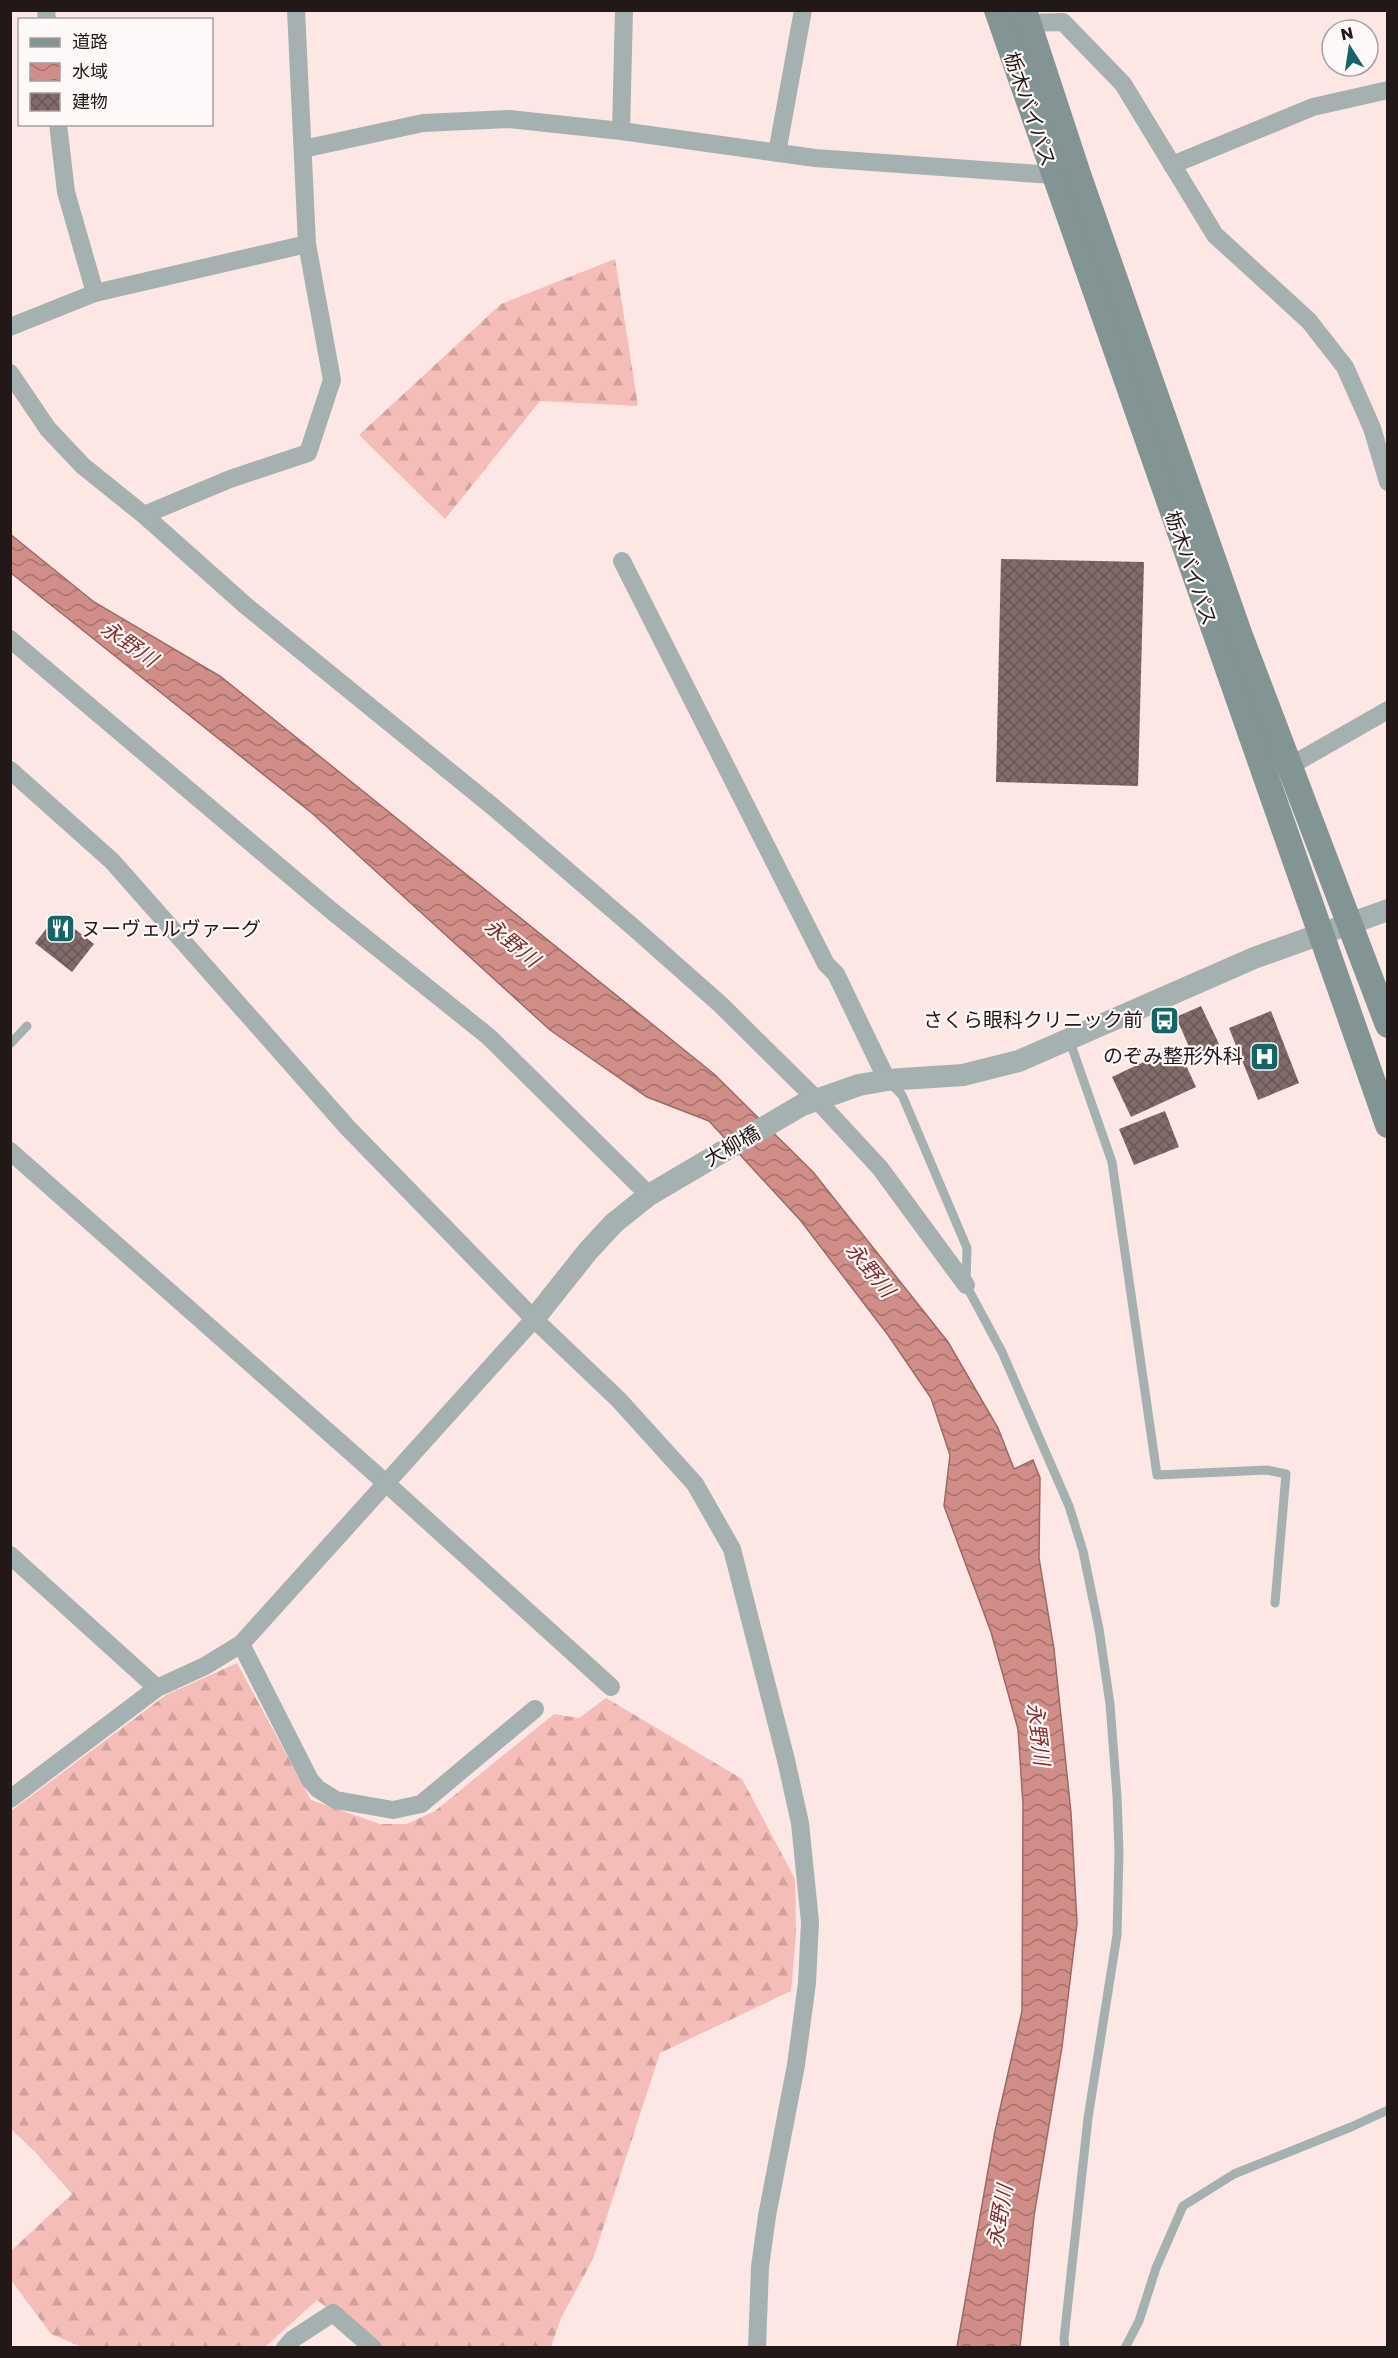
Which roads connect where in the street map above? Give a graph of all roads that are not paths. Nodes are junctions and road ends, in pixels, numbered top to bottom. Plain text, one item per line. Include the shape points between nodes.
1 (296, 10) edge
2 (624, 10) edge
3 (803, 10) edge
4 (997, 10) edge
5 (1027, 17) edge
6 (1388, 90) edge
7 (58, 126) edge
8 (621, 131) junction
9 (303, 149) junction
10 (777, 153) junction
11 (1172, 165) junction
12 (1053, 175) junction
13 (307, 244) junction
14 (95, 293) junction
15 (10, 327) edge
16 (10, 373) edge
17 (1388, 482) edge
18 (144, 515) junction
19 (622, 561) dead end
20 (10, 639) edge
21 (1388, 710) edge
22 (1288, 767) junction
23 (10, 770) edge
24 (1388, 910) edge
25 (1349, 923) junction
26 (1321, 932) junction
27 (1388, 1025) edge
28 (27, 1026) dead end
29 (1069, 1039) junction
30 (10, 1044) edge
31 (887, 1080) junction
32 (809, 1102) junction
33 (1388, 1125) edge
34 (10, 1151) edge
35 (656, 1191) junction
36 (966, 1285) junction
37 (534, 1319) junction
38 (387, 1484) junction
39 (10, 1555) edge
40 (1275, 1603) dead end
41 (241, 1644) junction
42 (611, 1687) dead end
43 (157, 1688) junction
44 (535, 1709) dead end
45 (10, 1799) edge
46 (1388, 2110) edge
47 (285, 2348) edge
48 (373, 2348) edge
49 (757, 2348) edge
50 (1065, 2348) edge
51 (1125, 2348) edge

1 - 9 street
2 - 8 street
3 - 10 street
4 - 12 main road, 栃木バイパス
5 - 11 street via 1063,22 1123,84
5 - 22 main road, 栃木バイパス via 1079,177
6 - 11 street via 1313,107
7 - 14 street via 66,192
8 - 9 street via 509,118 423,123
8 - 10 street
9 - 13 street
10 - 12 street
11 - 17 street via 1215,235 1309,321 1346,367 1372,428
12 - 26 main road, 栃木バイパス
13 - 14 street
13 - 18 street via 332,380 308,453 230,479
14 - 15 street
16 - 18 street via 62,444
18 - 32 street via 245,605 384,716 633,927 720,1004
19 - 31 street
20 - 35 street via 333,912 489,1037
21 - 22 street
22 - 25 main road, 栃木バイパス
23 - 37 street via 112,861 347,1127
24 - 25 street, 大柳橋
25 - 26 street, 大柳橋
25 - 27 main road, 栃木バイパス
26 - 29 street, 大柳橋
26 - 33 main road, 栃木バイパス
28 - 30 lane
29 - 31 street, 大柳橋 via 990,1069 953,1076
29 - 40 lane via 1112,1162 1157,1475 1267,1470 1286,1474
31 - 32 street, 大柳橋 via 859,1084
31 - 36 lane via 902,1095 967,1248
32 - 35 street, 大柳橋
32 - 36 street via 880,1168
34 - 38 street
35 - 37 street, 大柳橋 via 615,1223 588,1251
36 - 50 lane via 1002,1352 1069,1506 1083,1551 1110,1704 1118,1796 1117,1935 1088,2118
37 - 38 street
37 - 49 street via 619,1400 695,1484 732,1549 800,1823 810,1922 807,1983 760,2267
38 - 41 street
38 - 42 street
39 - 43 street
41 - 43 street
41 - 44 street via 310,1780 336,1800 393,1810 421,1803
43 - 45 street
46 - 51 lane via 1234,2174 1183,2206
47 - 48 street via 333,2313

